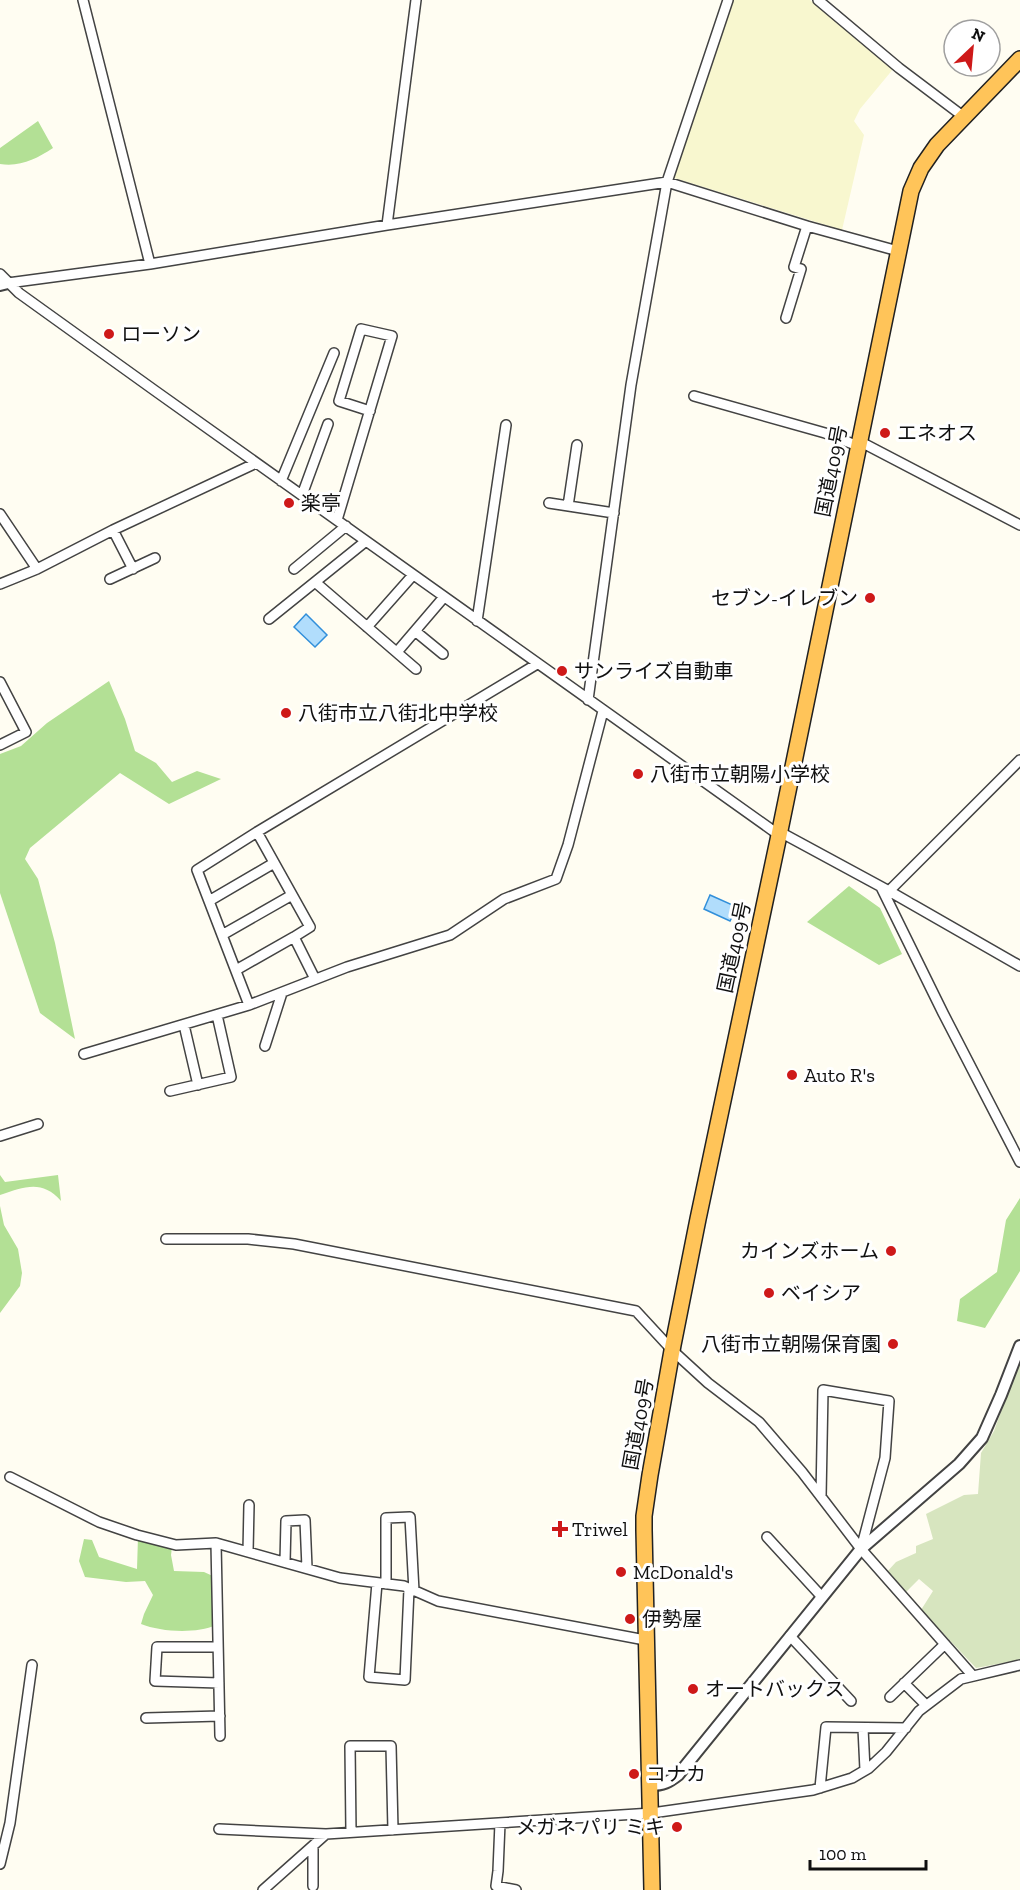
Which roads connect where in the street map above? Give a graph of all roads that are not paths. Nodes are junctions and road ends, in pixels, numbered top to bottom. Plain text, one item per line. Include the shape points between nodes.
1 (83, 0) edge
2 (416, 0) edge
3 (728, 0) edge
4 (818, 0) edge
5 (1020, 59) edge
6 (964, 117) junction
7 (667, 182) junction
8 (387, 225) junction
9 (807, 226) junction
10 (898, 251) junction
11 (150, 264) junction
12 (0, 274) edge
13 (4, 284) edge
14 (786, 318) dead end
15 (334, 353) dead end
16 (694, 396) dead end
17 (370, 411) junction
18 (328, 424) dead end
19 (506, 425) dead end
20 (858, 444) junction
21 (577, 446) dead end
22 (256, 463) junction
23 (281, 481) junction
24 (302, 495) junction
25 (549, 503) dead end
26 (568, 506) junction
27 (614, 513) junction
28 (0, 514) edge
29 (342, 523) junction
30 (1020, 525) edge
31 (113, 530) junction
32 (366, 541) junction
33 (155, 558) dead end
34 (37, 569) junction
35 (133, 569) junction
36 (294, 569) dead end
37 (413, 575) junction
38 (110, 579) dead end
39 (315, 582) junction
40 (0, 584) edge
41 (444, 597) junction
42 (269, 619) dead end
43 (477, 621) junction
44 (367, 627) junction
45 (415, 631) junction
46 (397, 652) junction
47 (443, 654) dead end
48 (537, 664) junction
49 (416, 669) dead end
50 (0, 682) edge
51 (588, 700) junction
52 (603, 711) junction
53 (0, 745) edge
54 (1020, 760) edge
55 (257, 832) junction
56 (779, 834) junction
57 (274, 863) junction
58 (885, 889) junction
59 (292, 895) junction
60 (209, 901) junction
61 (222, 935) junction
62 (294, 937) junction
63 (1020, 966) edge
64 (236, 970) junction
65 (315, 979) junction
66 (282, 993) junction
67 (249, 1005) junction
68 (217, 1015) junction
69 (184, 1024) junction
70 (265, 1046) dead end
71 (84, 1054) dead end
72 (198, 1085) junction
73 (170, 1091) dead end
74 (38, 1124) dead end
75 (0, 1136) edge
76 (1020, 1162) edge
77 (166, 1239) dead end
78 (1020, 1346) edge
79 (672, 1350) junction
80 (10, 1477) dead end
81 (821, 1497) junction
82 (249, 1505) dead end
83 (766, 1537) dead end
84 (216, 1543) junction
85 (861, 1550) junction
86 (248, 1552) junction
87 (285, 1562) junction
88 (307, 1568) junction
89 (382, 1583) junction
90 (412, 1590) junction
91 (822, 1597) junction
92 (790, 1636) junction
93 (645, 1640) junction
94 (945, 1644) junction
95 (218, 1647) junction
96 (32, 1665) dead end
97 (1020, 1665) edge
98 (973, 1676) junction
99 (219, 1683) junction
100 (904, 1683) junction
101 (890, 1696) dead end
102 (851, 1701) dead end
103 (926, 1705) junction
104 (220, 1716) junction
105 (146, 1718) dead end
106 (863, 1728) junction
107 (906, 1728) junction
108 (220, 1736) dead end
109 (865, 1770) junction
110 (651, 1785) junction
111 (820, 1788) junction
112 (652, 1813) junction
113 (500, 1823) junction
114 (219, 1829) dead end
115 (393, 1830) junction
116 (351, 1832) junction
117 (326, 1834) junction
118 (313, 1846) junction
119 (0, 1864) edge
120 (313, 1886) dead end
121 (263, 1890) edge
122 (516, 1890) edge
123 (652, 1890) edge

1 - 11 street
2 - 8 street
3 - 7 street
4 - 6 street
5 - 6 highway, 国道409号
6 - 10 highway, 国道409号 via 921,168 911,191
7 - 8 street
7 - 9 street
7 - 27 street via 631,385
8 - 11 street
9 - 10 street
9 - 14 street via 794,267 801,269
10 - 20 highway, 国道409号
11 - 13 street
12 - 13 street
13 - 22 street
15 - 23 street
16 - 20 street
17 - 17 street via 339,401 361,329 392,336
17 - 29 street
18 - 24 street
19 - 43 street
20 - 30 street
20 - 56 highway, 国道409号
21 - 26 street
22 - 23 street
22 - 31 street
23 - 24 street
24 - 29 street
25 - 26 street
26 - 27 street
27 - 51 street
28 - 34 street
29 - 32 street
29 - 36 street
31 - 34 street
31 - 35 street
32 - 37 street
32 - 39 street
33 - 35 street
34 - 40 street
35 - 38 street
37 - 41 street
37 - 44 street
39 - 42 street
39 - 44 street
41 - 43 street
41 - 45 street
43 - 48 street
44 - 46 street
45 - 46 street
45 - 47 street
46 - 49 street
48 - 51 street
48 - 55 street
50 - 53 street via 26,732
51 - 52 street
52 - 56 street
52 - 65 street via 556,879 504,899 450,935
54 - 58 street
55 - 57 street
55 - 60 street via 197,870
56 - 58 street
56 - 79 highway, 国道409号
57 - 59 street
57 - 60 street
58 - 63 street
58 - 76 street
59 - 61 street
59 - 62 street via 310,927
60 - 61 street
61 - 64 street
62 - 64 street
62 - 65 street
64 - 67 street
65 - 66 street
66 - 67 street
66 - 70 street
67 - 68 street
68 - 69 street
68 - 72 street via 231,1077
69 - 71 street
69 - 72 street
72 - 73 street
74 - 75 street
77 - 79 street via 248,1239 294,1244 636,1311
78 - 85 street via 982,1438 960,1464
79 - 81 street via 759,1422
79 - 93 highway, 国道409号 via 644,1516
80 - 84 street via 99,1522 137,1535 176,1545
81 - 85 street
81 - 85 street via 823,1390 889,1401 885,1458
82 - 86 street
83 - 91 street
84 - 86 street
84 - 95 street
85 - 91 street
85 - 94 street
86 - 87 street
87 - 88 street
87 - 88 street via 286,1521 305,1520
88 - 89 street via 340,1578
89 - 90 street
89 - 90 street via 386,1518 410,1517
89 - 90 street via 369,1677 405,1680
90 - 93 street via 438,1601
91 - 92 street
92 - 102 street
92 - 110 street via 678,1775 663,1785
93 - 110 highway, 国道409号
94 - 98 street
94 - 100 street
95 - 99 street
95 - 99 street via 157,1647 155,1681
96 - 119 street via 10,1823
97 - 98 street
98 - 103 street via 961,1679
99 - 104 street
100 - 101 street
100 - 103 street
103 - 107 street
104 - 105 street
104 - 108 street
106 - 107 street
106 - 109 street
106 - 111 street via 826,1727
107 - 109 street
109 - 111 street
110 - 112 highway, 国道409号
111 - 112 street
112 - 113 street
112 - 123 highway, 国道409号
113 - 115 street
113 - 122 street via 496,1886
114 - 117 street
115 - 116 street
115 - 116 street via 391,1746 350,1746
116 - 117 street
117 - 118 street
118 - 120 street
118 - 121 street

